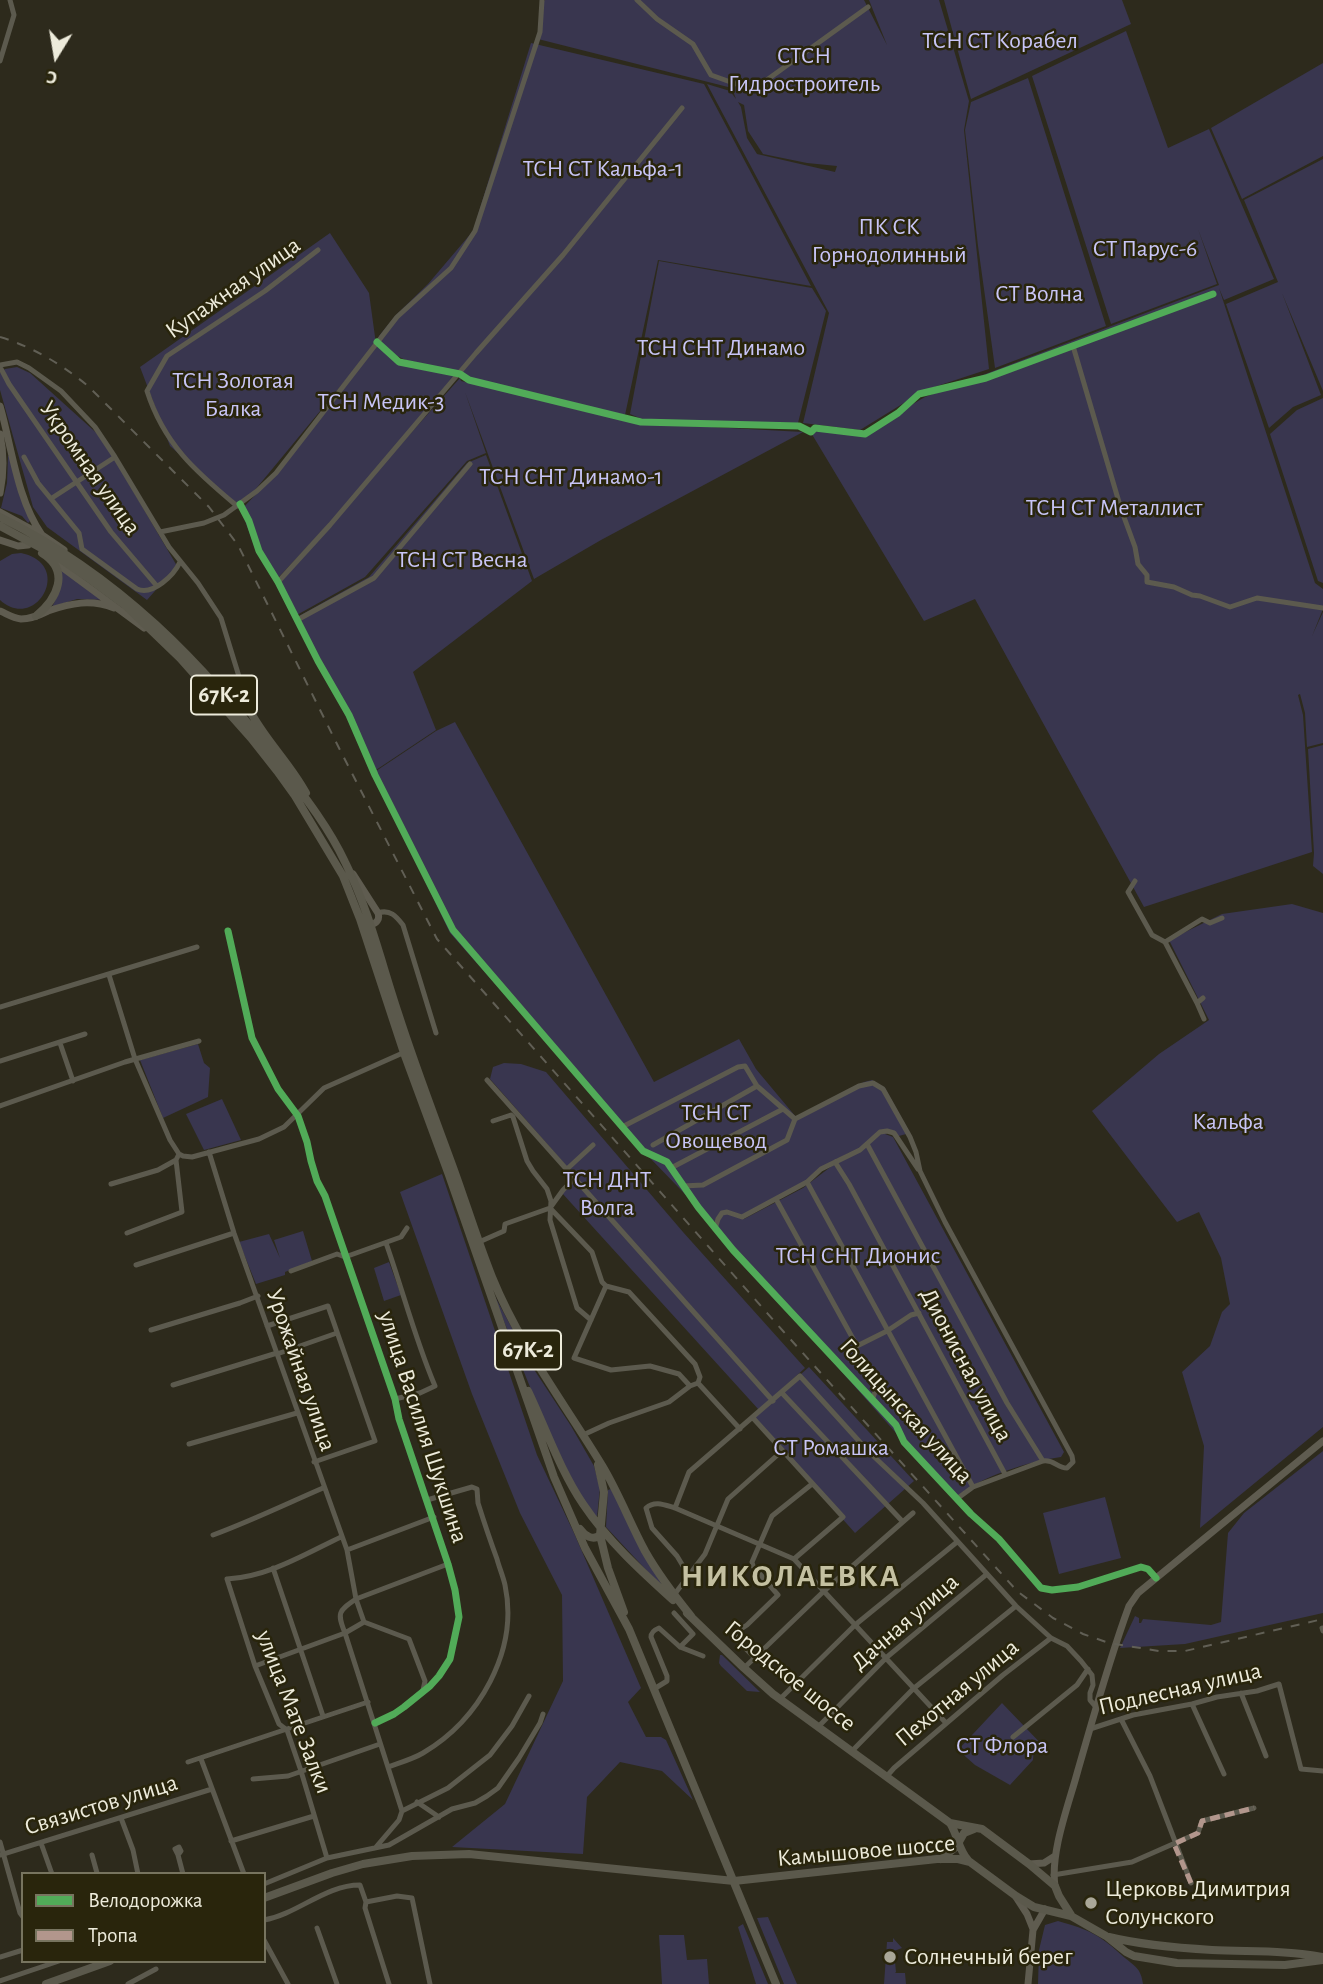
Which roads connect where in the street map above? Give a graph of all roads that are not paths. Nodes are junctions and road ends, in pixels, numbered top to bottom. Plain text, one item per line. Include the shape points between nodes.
1 (10, 0) edge
2 (542, 0) edge
3 (636, 0) edge
4 (868, 7) dead end
5 (0, 61) edge
6 (682, 108) dead end
7 (318, 250) dead end
8 (1213, 294) dead end
9 (377, 342) junction
10 (1073, 346) junction
11 (0, 366) edge
12 (460, 374) junction
13 (0, 406) edge
14 (0, 434) edge
15 (1, 445) edge
16 (24, 457) dead end
17 (115, 457) junction
18 (470, 464) dead end
19 (78, 482) junction
20 (0, 492) edge
21 (52, 498) junction
22 (239, 505) junction
23 (0, 512) edge
24 (0, 517) edge
25 (1, 527) edge
26 (160, 532) junction
27 (42, 535) junction
28 (0, 540) edge
29 (28, 545) junction
30 (49, 557) junction
31 (180, 562) junction
32 (90, 569) junction
33 (278, 582) junction
34 (156, 585) junction
35 (1323, 608) edge
36 (0, 611) edge
37 (128, 614) junction
38 (36, 616) junction
39 (299, 619) junction
40 (170, 648) junction
41 (233, 706) junction
42 (249, 709) junction
43 (313, 808) junction
44 (348, 868) junction
45 (1135, 881) dead end
46 (378, 913) junction
47 (1222, 918) dead end
48 (360, 919) junction
49 (371, 925) junction
50 (228, 931) dead end
51 (1165, 942) junction
52 (197, 947) dead end
53 (109, 975) junction
54 (1203, 998) dead end
55 (1197, 1003) junction
56 (0, 1007) edge
57 (1204, 1020) dead end
58 (436, 1033) dead end
59 (85, 1034) dead end
60 (199, 1041) dead end
61 (60, 1043) junction
62 (407, 1052) junction
63 (135, 1059) junction
64 (0, 1061) edge
65 (487, 1080) dead end
66 (73, 1081) junction
67 (757, 1086) junction
68 (0, 1106) edge
69 (783, 1109) junction
70 (298, 1115) junction
71 (795, 1119) junction
72 (493, 1121) dead end
73 (622, 1127) junction
74 (653, 1144) dead end
75 (867, 1144) junction
76 (593, 1145) dead end
77 (209, 1152) junction
78 (177, 1157) junction
79 (835, 1162) junction
80 (671, 1168) junction
81 (567, 1169) junction
82 (920, 1171) junction
83 (575, 1178) junction
84 (807, 1182) junction
85 (111, 1184) dead end
86 (683, 1186) junction
87 (776, 1199) junction
88 (550, 1208) junction
89 (407, 1228) dead end
90 (715, 1229) junction
91 (127, 1233) dead end
92 (234, 1233) junction
93 (479, 1241) junction
94 (386, 1243) junction
95 (345, 1257) junction
96 (136, 1265) dead end
97 (291, 1271) dead end
98 (606, 1286) junction
99 (258, 1296) junction
100 (919, 1313) junction
101 (591, 1320) junction
102 (267, 1326) junction
103 (150, 1330) dead end
104 (887, 1331) junction
105 (337, 1333) junction
106 (277, 1353) junction
107 (863, 1358) dead end
108 (514, 1361) junction
109 (698, 1383) junction
110 (173, 1385) dead end
111 (690, 1386) junction
112 (782, 1392) junction
113 (395, 1399) junction
114 (872, 1399) junction
115 (773, 1401) junction
116 (297, 1413) junction
117 (753, 1418) junction
118 (740, 1429) junction
119 (583, 1435) junction
120 (1323, 1441) edge
121 (188, 1444) dead end
122 (592, 1449) junction
123 (782, 1451) junction
124 (1043, 1461) junction
125 (314, 1462) junction
126 (1005, 1475) junction
127 (812, 1484) junction
128 (973, 1487) junction
129 (323, 1488) junction
130 (958, 1498) junction
131 (427, 1500) junction
132 (675, 1508) junction
133 (913, 1513) dead end
134 (434, 1517) junction
135 (574, 1521) junction
136 (903, 1522) junction
137 (716, 1527) junction
138 (213, 1535) dead end
139 (600, 1535) junction
140 (341, 1537) junction
141 (957, 1542) junction
142 (760, 1545) junction
143 (347, 1550) junction
144 (794, 1559) junction
145 (448, 1564) junction
146 (273, 1568) junction
147 (987, 1574) junction
148 (689, 1576) junction
149 (1156, 1578) junction
150 (824, 1591) junction
151 (674, 1595) junction
152 (356, 1599) junction
153 (1016, 1606) junction
154 (674, 1613) dead end
155 (691, 1616) junction
156 (365, 1622) junction
157 (855, 1625) junction
158 (629, 1629) junction
159 (345, 1633) junction
160 (1051, 1638) junction
161 (680, 1647) junction
162 (301, 1649) junction
163 (703, 1656) dead end
164 (755, 1658) junction
165 (885, 1659) junction
166 (256, 1666) junction
167 (744, 1668) junction
168 (1088, 1669) junction
169 (654, 1689) junction
170 (913, 1689) junction
171 (422, 1692) junction
172 (1241, 1693) junction
173 (528, 1696) dead end
174 (780, 1699) junction
175 (368, 1702) junction
176 (1192, 1704) junction
177 (1096, 1707) junction
178 (543, 1714) dead end
179 (323, 1716) junction
180 (1121, 1719) junction
181 (375, 1723) junction
182 (946, 1723) junction
183 (818, 1727) junction
184 (1090, 1729) junction
185 (287, 1730) junction
186 (1013, 1737) dead end
187 (380, 1744) junction
188 (852, 1751) junction
189 (1266, 1756) dead end
190 (201, 1759) junction
191 (188, 1762) dead end
192 (388, 1767) junction
193 (301, 1771) junction
194 (1323, 1771) edge
195 (1224, 1774) dead end
196 (887, 1776) junction
197 (253, 1779) dead end
198 (212, 1789) junction
199 (417, 1802) junction
200 (1254, 1808) dead end
201 (402, 1811) junction
202 (314, 1816) junction
203 (439, 1817) junction
204 (121, 1818) junction
205 (950, 1823) junction
206 (978, 1828) junction
207 (232, 1840) junction
208 (0, 1842) edge
209 (41, 1843) junction
210 (960, 1843) junction
211 (1174, 1844) junction
212 (376, 1847) junction
213 (1, 1854) edge
214 (92, 1855) dead end
215 (178, 1855) dead end
216 (1056, 1856) junction
217 (327, 1858) junction
218 (941, 1858) junction
219 (970, 1862) junction
220 (1029, 1864) junction
221 (50, 1872) edge
222 (96, 1872) edge
223 (138, 1872) edge
224 (182, 1872) edge
225 (243, 1872) edge
226 (1053, 1875) junction
227 (734, 1881) junction
228 (266, 1883) edge
229 (1191, 1883) dead end
230 (1055, 1886) junction
231 (1016, 1896) junction
232 (266, 1897) edge
233 (366, 1902) junction
234 (1045, 1909) junction
235 (21, 1914) edge
236 (1071, 1916) junction
237 (266, 1919) edge
238 (317, 1928) dead end
239 (1033, 1930) junction
240 (1106, 1936) junction
241 (266, 1945) edge
242 (21, 1951) edge
243 (0, 1957) edge
244 (1323, 1959) edge
245 (52, 1963) edge
246 (105, 1963) edge
247 (156, 1969) dead end
248 (0, 1972) edge
249 (2, 1980) edge
250 (55, 1982) edge
251 (288, 1982) edge
252 (46, 1984) edge
253 (128, 1984) edge
254 (277, 1984) edge
255 (337, 1984) edge
256 (389, 1984) edge
257 (430, 1984) edge
258 (776, 1984) edge
259 (1028, 1984) edge

1 - 5 street via 13,15
2 - 9 street via 540,32 475,231 451,268 397,317
3 - 4 street via 693,44 711,75 750,89
6 - 12 street
7 - 22 street, Купажная улица via 167,356 147,391 168,437 199,474
8 - 10 street
9 - 12 street via 399,362
9 - 22 street via 276,473
10 - 12 street via 986,378 919,394 865,434 816,428 811,432 786,425 641,422
10 - 35 street via 1147,582 1230,607 1257,598
11 - 17 street via 17,362 61,391 95,427
11 - 19 street, Укромная улица
12 - 33 street
13 - 27 main road via 26,506
14 - 15 main road
15 - 20 main road
16 - 21 street
17 - 19 street
17 - 26 street
18 - 39 street via 374,578
19 - 21 street
19 - 34 street, Укромная улица via 111,532
21 - 34 street via 79,533 82,549 142,592
22 - 26 street via 218,518
22 - 33 street
23 - 27 main road
24 - 32 main road, 67К-2
25 - 29 main road
25 - 40 main road, 67К-2 via 91,580
26 - 31 street
27 - 32 main road
28 - 29 main road
29 - 30 main road
30 - 37 main road
30 - 38 main road via 57,571 58,588
31 - 34 street via 165,582
31 - 42 street via 221,618
32 - 41 main road, 67К-2 via 177,644
33 - 39 street
36 - 38 main road via 22,619
37 - 38 main road via 83,601
37 - 40 main road
39 - 73 street via 453,930
40 - 48 main road, 67К-2 via 289,788 343,876
41 - 42 street
41 - 43 main road, 67К-2
42 - 43 main road via 300,780
43 - 44 main road, 67К-2
44 - 46 main road
44 - 49 main road, 67К-2
45 - 51 street via 1128,892 1152,935
46 - 49 main road
46 - 58 street via 394,915 403,925
47 - 51 street via 1210,923 1202,919
48 - 49 main road
48 - 62 main road, 67К-2
49 - 62 main road, 67К-2
50 - 70 street, улица Василия Шукшина via 252,1038 278,1089
51 - 55 street
52 - 53 street
53 - 56 street
53 - 63 street
54 - 55 street
55 - 57 street
59 - 61 street
60 - 63 street
61 - 64 street
61 - 66 street
62 - 70 street via 324,1088
62 - 93 main road, 67К-2
62 - 108 main road, 67К-2
63 - 66 street
63 - 78 street
65 - 81 street
66 - 68 street
67 - 69 street
67 - 73 street via 745,1066 738,1067
67 - 74 street
69 - 71 street
69 - 80 street
70 - 77 street via 259,1139
70 - 95 street, улица Василия Шукшина
71 - 82 street via 873,1083 883,1089 910,1137
71 - 86 street via 788,1140 703,1185
72 - 88 street via 513,1117 527,1161 547,1189
73 - 80 street, Голицынская улица via 643,1152
75 - 79 street
75 - 82 street via 880,1132 894,1133
75 - 124 street
76 - 81 street
77 - 78 street
77 - 92 street, Урожайная улица
78 - 85 street via 158,1170
78 - 91 street via 182,1212
79 - 84 street
79 - 100 street, Дионисная улица
80 - 86 street, Голицынская улица
81 - 83 street
82 - 124 street via 1073,1459 1064,1468
83 - 88 street
83 - 115 street
84 - 87 street
84 - 104 street
86 - 90 street, Голицынская улица
87 - 90 street via 742,1217 722,1213
87 - 104 street via 857,1346
88 - 93 street via 505,1224 504,1231
88 - 98 street via 589,1248
88 - 101 street via 577,1308
89 - 94 street via 401,1237
90 - 114 street, Голицынская улица
92 - 96 street
92 - 99 street, Урожайная улица
93 - 119 main road, 67К-2 via 528,1350
94 - 95 street
94 - 113 street via 435,1386
95 - 97 street via 337,1254
95 - 113 street, улица Василия Шукшина
98 - 101 street
98 - 109 street via 629,1292 695,1364
99 - 102 street, Урожайная улица
99 - 103 street
100 - 104 street
100 - 126 street, Дионисная улица
101 - 111 street via 574,1358 611,1370 650,1366 679,1374
102 - 105 street via 328,1306
102 - 106 street, Урожайная улица
104 - 128 street
105 - 106 street
105 - 125 street via 375,1441
106 - 110 street
106 - 116 street, Урожайная улица
107 - 114 street via 877,1386
108 - 135 main road
108 - 155 main road, Городское шоссе / 67К-2 via 583,1505 624,1553
109 - 111 street
109 - 118 street
111 - 119 street via 669,1402
112 - 115 street
112 - 136 street
112 - 141 street via 800,1376
113 - 131 street, улица Василия Шукшина
114 - 130 street, Голицынская улица via 904,1442
115 - 117 street
116 - 121 street
116 - 125 street, Урожайная улица
117 - 118 street
117 - 123 street
118 - 132 street via 689,1472
119 - 122 main road, 67К-2
120 - 149 main road
122 - 139 main road via 604,1492
122 - 151 main road, 67К-2 via 648,1557
123 - 127 street
123 - 137 street via 728,1499
124 - 126 street
125 - 129 street, Урожайная улица
126 - 128 street
127 - 142 street via 772,1516
127 - 144 street via 843,1517
128 - 130 street
129 - 138 street
129 - 140 street, Урожайная улица
130 - 149 street, Голицынская улица via 1041,1588 1078,1587 1141,1567
131 - 134 street, улица Василия Шукшина
131 - 192 street via 477,1489 505,1585 508,1613 500,1662 468,1717 422,1754
132 - 137 street
132 - 148 street via 655,1503 646,1508 652,1528
133 - 136 street
134 - 143 street
134 - 145 street, улица Василия Шукшина
135 - 139 main road via 584,1535
135 - 158 main road
136 - 150 street
137 - 142 street
137 - 148 street
139 - 158 main road
140 - 143 street, Урожайная улица
140 - 146 street
141 - 147 street
141 - 157 street
142 - 144 street
142 - 164 street via 752,1564 778,1595 735,1633
143 - 152 street, Урожайная улица
144 - 150 street
145 - 152 street
145 - 171 street, улица Василия Шукшина via 459,1617 455,1641 439,1676
146 - 162 street
146 - 166 street, улица Мате Залки via 227,1579
147 - 153 street
147 - 165 street, Дачная улица
148 - 151 street
149 - 177 main road via 1129,1606
150 - 157 street
150 - 164 street
151 - 155 main road, 67К-2
152 - 156 street, Урожайная улица
152 - 159 street via 339,1616
153 - 160 street
153 - 170 street
154 - 161 street via 693,1634
155 - 167 main road, Городское шоссе / 67К-2
156 - 159 street
156 - 171 street via 410,1639 425,1681
157 - 165 street
157 - 174 street
158 - 169 main road
159 - 162 street
159 - 175 street
160 - 168 street via 1067,1646
160 - 182 street, Пехотная улица
161 - 163 street
161 - 169 street via 659,1628 651,1633 667,1676 667,1681
162 - 166 street
162 - 179 street
164 - 167 street
165 - 170 street
165 - 183 street, Дачная улица
166 - 185 street, улица Мате Залки via 279,1724
167 - 174 main road, Городское шоссе / 67К-2
168 - 177 street via 1093,1685 1090,1700
168 - 186 street via 1077,1685
169 - 227 main road
170 - 182 street
170 - 188 street
171 - 181 street, улица Василия Шукшина
172 - 176 street, Подлесная улица
172 - 189 street
172 - 194 street, Подлесная улица via 1279,1684 1301,1769
173 - 199 street via 490,1755 448,1788
174 - 183 main road, Городское шоссе / 67К-2
175 - 179 street
175 - 181 street
176 - 180 street, Подлесная улица
176 - 195 street
177 - 184 main road
178 - 203 street via 498,1788
179 - 185 street
180 - 184 street, Подлесная улица
180 - 211 street via 1150,1776
181 - 187 street
182 - 196 street, Пехотная улица
183 - 188 main road, Городское шоссе / 67К-2
184 - 216 main road
185 - 190 street
185 - 193 street, улица Мате Залки
187 - 192 street
187 - 193 street
188 - 196 main road, Городское шоссе / 67К-2
190 - 191 street
190 - 198 street
192 - 201 street
193 - 197 street
193 - 202 street, улица Мате Залки
196 - 205 main road, Городское шоссе / 67К-2
198 - 204 street, Связистов улица
198 - 207 street
199 - 201 street
199 - 203 street
200 - 211 street via 1202,1821 1198,1833
201 - 212 street
202 - 207 street
202 - 217 street, улица Мате Залки
203 - 212 street via 389,1845
204 - 209 street, Связистов улица
204 - 223 street
205 - 206 main road, Камышовое шоссе
205 - 210 main road, Городское шоссе
206 - 210 main road via 964,1833
206 - 220 main road, Камышовое шоссе
207 - 225 street
208 - 213 street
209 - 213 street, Связистов улица
209 - 221 street
210 - 218 main road
210 - 219 main road, Городское шоссе
211 - 226 street via 1132,1861
211 - 229 street
212 - 217 street
213 - 235 street
214 - 222 street
215 - 224 street
216 - 220 main road
216 - 226 main road
217 - 228 street
218 - 219 main road, Камышовое шоссе
218 - 227 main road, Камышовое шоссе
219 - 231 main road, Камышовое шоссе
220 - 230 main road, Камышовое шоссе
226 - 230 main road
227 - 232 main road, Камышовое шоссе via 469,1854 363,1864
227 - 258 main road
230 - 234 main road
230 - 236 main road
231 - 234 main road, Камышовое шоссе
231 - 239 main road
233 - 237 street via 360,1885 354,1885
233 - 256 street
233 - 257 street via 412,1898
234 - 236 main road, Камышовое шоссе
234 - 239 main road
236 - 240 main road, Камышовое шоссе
238 - 255 street
239 - 259 main road
240 - 244 main road, Камышовое шоссе
240 - 244 main road, Камышовое шоссе via 1134,1956 1177,1962 1285,1965
241 - 251 street
242 - 243 street
245 - 249 street
246 - 250 main road
247 - 253 street
248 - 249 street
250 - 252 main road
251 - 254 street

